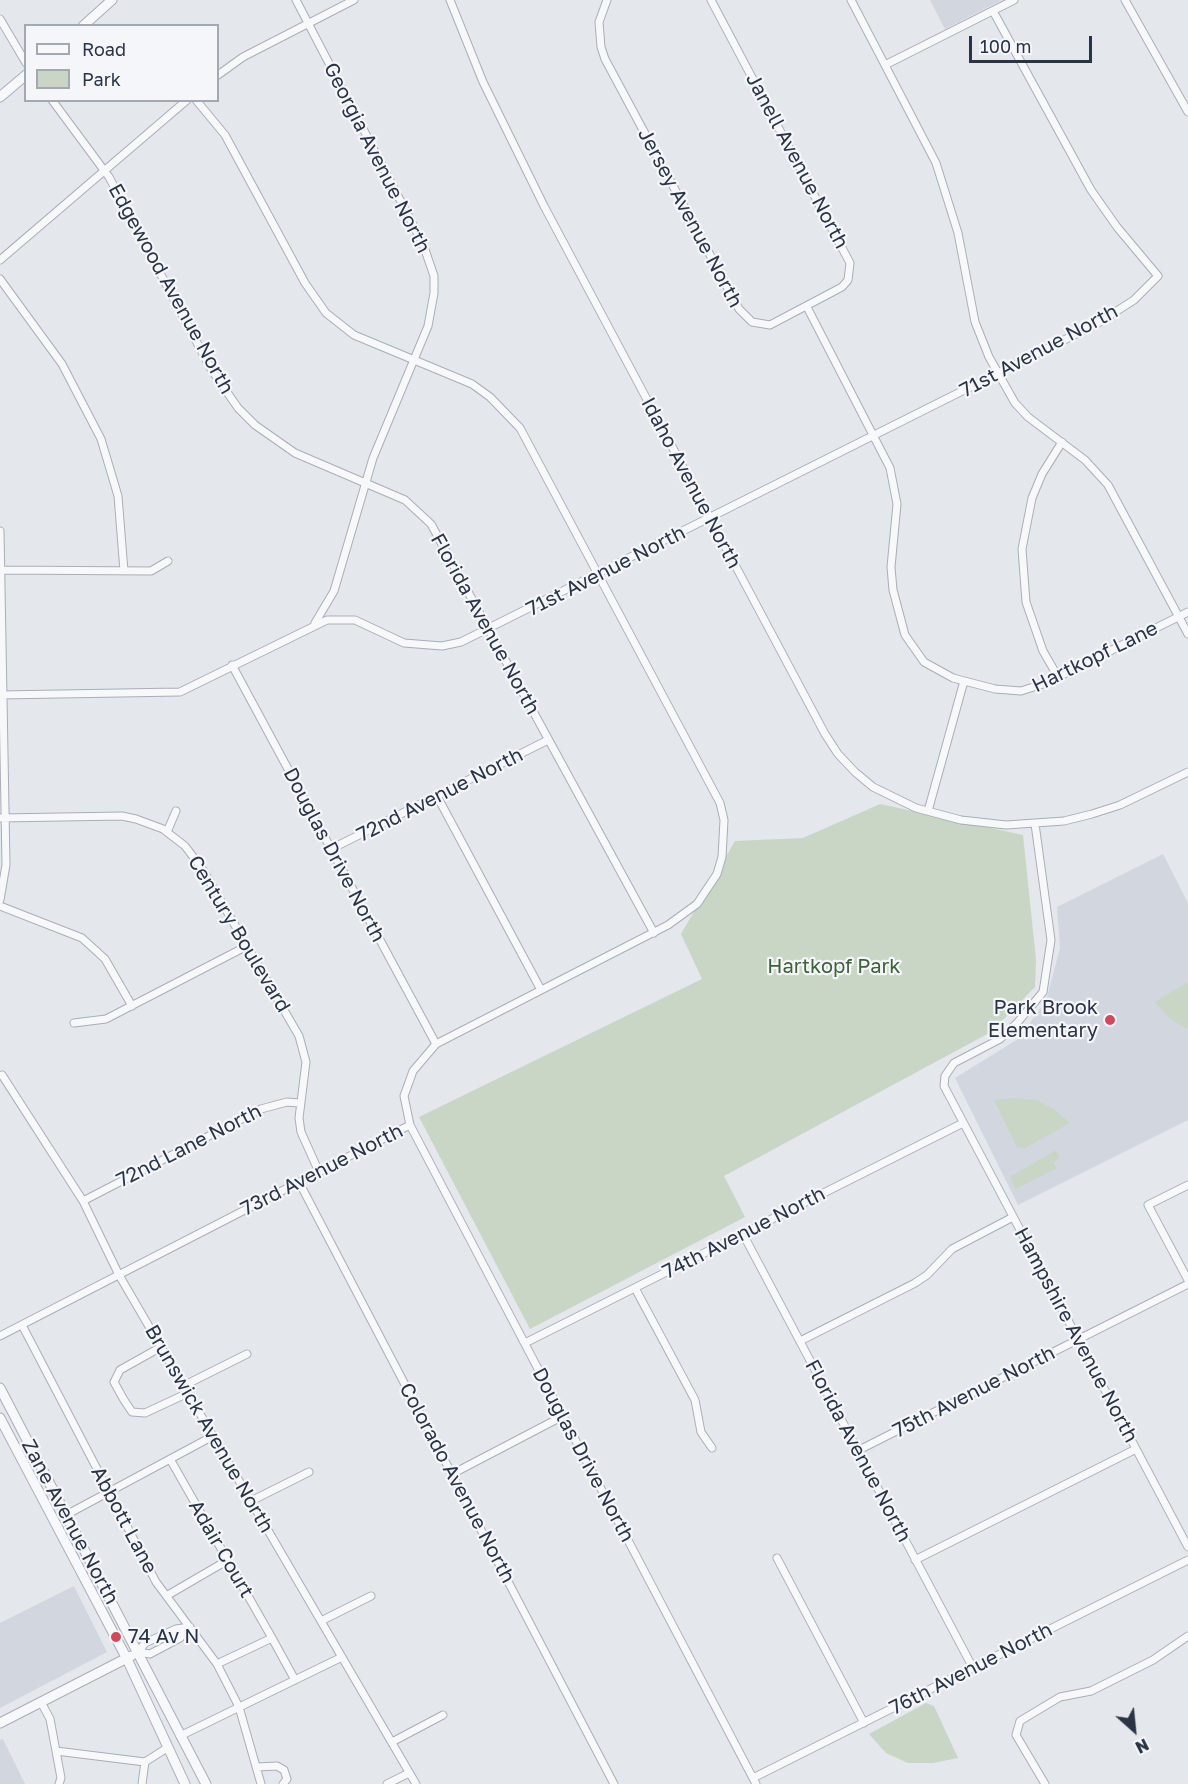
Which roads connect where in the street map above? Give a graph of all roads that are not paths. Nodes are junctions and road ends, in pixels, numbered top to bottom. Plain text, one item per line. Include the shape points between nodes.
1 (112, 0) edge
2 (296, 0) edge
3 (354, 0) edge
4 (450, 0) edge
5 (607, 0) edge
6 (711, 0) edge
7 (851, 0) edge
8 (1014, 0) edge
9 (1125, 0) edge
10 (993, 11) junction
11 (0, 19) edge
12 (85, 24) edge
13 (308, 24) junction
14 (24, 60) edge
15 (885, 65) junction
16 (219, 74) edge
17 (24, 77) edge
18 (0, 97) edge
19 (53, 102) edge
20 (185, 102) edge
21 (198, 102) edge
22 (1188, 112) edge
23 (104, 171) junction
24 (0, 260) edge
25 (0, 279) edge
26 (807, 307) junction
27 (414, 358) junction
28 (997, 374) junction
29 (874, 435) junction
30 (1062, 442) junction
31 (366, 483) junction
32 (710, 519) junction
33 (0, 531) edge
34 (168, 561) dead end
35 (2, 570) junction
36 (124, 570) junction
37 (600, 574) junction
38 (1188, 612) edge
39 (1178, 616) junction
40 (314, 625) junction
41 (489, 630) junction
42 (1188, 634) edge
43 (232, 665) junction
44 (1058, 677) junction
45 (964, 681) junction
46 (2, 695) edge
47 (548, 740) junction
48 (1188, 772) edge
49 (437, 796) junction
50 (176, 811) dead end
51 (928, 811) junction
52 (3, 818) edge
53 (1035, 824) junction
54 (167, 832) junction
55 (331, 849) junction
56 (0, 900) edge
57 (0, 906) edge
58 (654, 933) junction
59 (247, 946) junction
60 (541, 990) junction
61 (132, 1006) junction
62 (74, 1023) dead end
63 (436, 1044) junction
64 (2, 1075) dead end
65 (299, 1103) junction
66 (963, 1123) junction
67 (411, 1125) junction
68 (319, 1172) junction
69 (299, 1182) junction
70 (1188, 1185) edge
71 (83, 1201) junction
72 (1013, 1217) junction
73 (743, 1234) junction
74 (118, 1275) junction
75 (1188, 1282) edge
76 (635, 1288) junction
77 (22, 1325) junction
78 (0, 1336) edge
79 (1078, 1339) junction
80 (800, 1341) junction
81 (525, 1343) junction
82 (161, 1347) junction
83 (247, 1354) dead end
84 (183, 1386) junction
85 (0, 1388) edge
86 (188, 1393) junction
87 (563, 1416) junction
88 (0, 1418) edge
89 (213, 1436) junction
90 (712, 1448) dead end
91 (1136, 1449) junction
92 (857, 1451) junction
93 (170, 1459) junction
94 (309, 1472) dead end
95 (452, 1474) junction
96 (109, 1492) junction
97 (251, 1501) junction
98 (66, 1515) junction
99 (1188, 1547) edge
100 (777, 1558) dead end
101 (228, 1560) junction
102 (915, 1560) junction
103 (1188, 1560) edge
104 (168, 1595) junction
105 (371, 1596) dead end
106 (321, 1621) junction
107 (190, 1627) junction
108 (1188, 1636) edge
109 (272, 1638) junction
110 (138, 1652) junction
111 (342, 1657) junction
112 (127, 1659) junction
113 (217, 1664) junction
114 (973, 1668) junction
115 (295, 1680) junction
116 (41, 1702) junction
117 (239, 1707) junction
118 (443, 1715) dead end
119 (0, 1723) edge
120 (864, 1723) junction
121 (180, 1736) junction
122 (392, 1742) junction
123 (167, 1748) junction
124 (56, 1751) junction
125 (145, 1762) junction
126 (257, 1767) junction
127 (409, 1773) junction
128 (755, 1781) edge
129 (59, 1784) edge
130 (142, 1784) edge
131 (186, 1784) edge
132 (206, 1784) edge
133 (261, 1784) edge
134 (283, 1784) edge
135 (387, 1784) edge
136 (416, 1784) edge
137 (614, 1784) edge
138 (1045, 1784) edge

1 - 12 street
2 - 13 street, Georgia Avenue North
3 - 13 street
4 - 32 street, Idaho Avenue North via 512,145
5 - 26 street, Jersey Avenue North via 599,22 605,59 739,309 752,322 770,325
6 - 26 street, Janell Avenue North via 850,263 848,280 842,287
7 - 15 street
8 - 10 street
9 - 22 street
10 - 15 street
10 - 28 street, 71st Avenue North via 1091,190 1158,276 1134,300 1098,323
11 - 14 street
13 - 16 street via 243,57
13 - 27 street, Georgia Avenue North via 430,260 434,276 432,310
15 - 28 street via 936,163 949,198 975,322
17 - 18 street
19 - 23 street, Edgewood Avenue North
20 - 23 street
21 - 27 street via 225,135 305,283 326,313 354,335
23 - 24 street
23 - 31 street, Edgewood Avenue North via 211,369 238,408 295,453
25 - 36 street via 62,364 101,438 118,496
26 - 29 street
27 - 31 street
27 - 37 street via 472,384 506,411 532,446
28 - 29 street, 71st Avenue North
28 - 30 street via 1028,417
29 - 32 street, 71st Avenue North
29 - 45 street via 895,486 891,567 897,613 905,635 924,662 937,672
30 - 39 street via 1108,485
30 - 44 street via 1032,498 1022,549 1026,602 1043,651
31 - 40 street via 334,591
31 - 41 street, Florida Avenue North via 405,501 431,525
32 - 37 street, 71st Avenue North
32 - 51 street, Idaho Avenue North via 838,754 873,787
33 - 35 street
34 - 36 street via 152,571
35 - 36 street
35 - 46 street
37 - 41 street, 71st Avenue North
37 - 58 street, 73rd Avenue North via 713,786 724,820 717,874 697,904
38 - 39 street, Hartkopf Lane
39 - 42 street
39 - 44 street, Hartkopf Lane
40 - 41 street, 71st Avenue North via 334,619 356,620 385,637 423,646 461,642
40 - 43 street, 71st Avenue North
41 - 47 street, Florida Avenue North
43 - 46 street, 71st Avenue North via 180,692
43 - 55 street, Douglas Drive North
44 - 45 street, Hartkopf Lane via 1021,692
45 - 51 street
46 - 52 street
47 - 49 street, 72nd Avenue North
47 - 58 street, Florida Avenue North
48 - 53 street, Idaho Avenue North via 1120,805
49 - 55 street, 72nd Avenue North
49 - 60 street
50 - 54 street
51 - 53 street, Idaho Avenue North via 984,823
52 - 54 street, Century Boulevard via 122,816
52 - 56 street via 6,874
53 - 66 street via 1051,940 1043,992 1000,1039 954,1064 945,1076 944,1086
54 - 59 street, Century Boulevard via 194,857
55 - 63 street, Douglas Drive North
57 - 61 street via 82,938 105,959
58 - 60 street, 73rd Avenue North
59 - 61 street
59 - 65 street, Century Boulevard via 304,1048 306,1076
60 - 63 street, 73rd Avenue North
61 - 62 street via 106,1019
63 - 67 street, 73rd Avenue North via 407,1083 405,1109
64 - 71 street, Brunswick Avenue North
65 - 68 street, Century Boulevard via 301,1132
65 - 71 street, 72nd Lane North via 261,1109
66 - 72 street, Hampshire Avenue North
66 - 73 street, 74th Avenue North
67 - 68 street, 73rd Avenue North
67 - 81 street, Douglas Drive North
68 - 69 street, 73rd Avenue North
69 - 74 street, 73rd Avenue North
69 - 95 street, Colorado Avenue North
70 - 75 street via 1148,1205
71 - 74 street, Brunswick Avenue North
72 - 79 street, Hampshire Avenue North
72 - 80 street via 952,1249 915,1283
73 - 76 street, 74th Avenue North
73 - 80 street, Florida Avenue North
74 - 77 street, 73rd Avenue North
74 - 82 street, Brunswick Avenue North
75 - 79 street, 75th Avenue North
76 - 81 street, 74th Avenue North
76 - 90 street via 695,1400 701,1432
77 - 78 street, 73rd Avenue North
77 - 96 street, Abbott Lane
79 - 91 street, Hampshire Avenue North
79 - 92 street, 75th Avenue North
80 - 92 street, Florida Avenue North
81 - 87 street, Douglas Drive North
82 - 84 street, Brunswick Avenue North
82 - 86 street via 120,1370 114,1382 124,1400 132,1412 145,1413
83 - 84 street
84 - 86 street, Brunswick Avenue North
85 - 98 street, Zane Avenue North
86 - 89 street, Brunswick Avenue North
87 - 95 street
87 - 128 street, Douglas Drive North
88 - 112 street, Zane Avenue North
89 - 93 street
89 - 97 street, Brunswick Avenue North
91 - 99 street, Hampshire Avenue North
91 - 102 street
92 - 102 street, Florida Avenue North
93 - 96 street
93 - 101 street, Adair Court
94 - 97 street
95 - 137 street, Colorado Avenue North
96 - 98 street
96 - 104 street, Abbott Lane via 156,1581
97 - 106 street, Brunswick Avenue North
98 - 110 street, Zane Avenue North
100 - 120 street
101 - 104 street
101 - 109 street, Adair Court
102 - 114 street, Florida Avenue North
103 - 114 street, 76th Avenue North
104 - 107 street, Abbott Lane
105 - 106 street
106 - 111 street, Brunswick Avenue North
107 - 110 street via 145,1643
107 - 113 street, Abbott Lane
108 - 138 street via 1153,1660 1091,1691 1060,1697 1020,1721 1016,1735
109 - 113 street
109 - 115 street
110 - 112 street
110 - 121 street, Zane Avenue North
111 - 115 street
111 - 122 street, Brunswick Avenue North
112 - 116 street
112 - 123 street, Zane Avenue North
113 - 117 street, Abbott Lane
114 - 120 street, 76th Avenue North
115 - 117 street
116 - 119 street
116 - 124 street via 50,1719
117 - 121 street
117 - 126 street, Abbott Lane
118 - 122 street
120 - 128 street, 76th Avenue North
121 - 132 street, Zane Avenue North
122 - 127 street, Brunswick Avenue North
123 - 125 street
123 - 131 street, Zane Avenue North
124 - 125 street
124 - 129 street
125 - 130 street
126 - 133 street, Abbott Lane
126 - 134 street via 277,1766 284,1770 287,1779
127 - 135 street
127 - 136 street, Brunswick Avenue North

